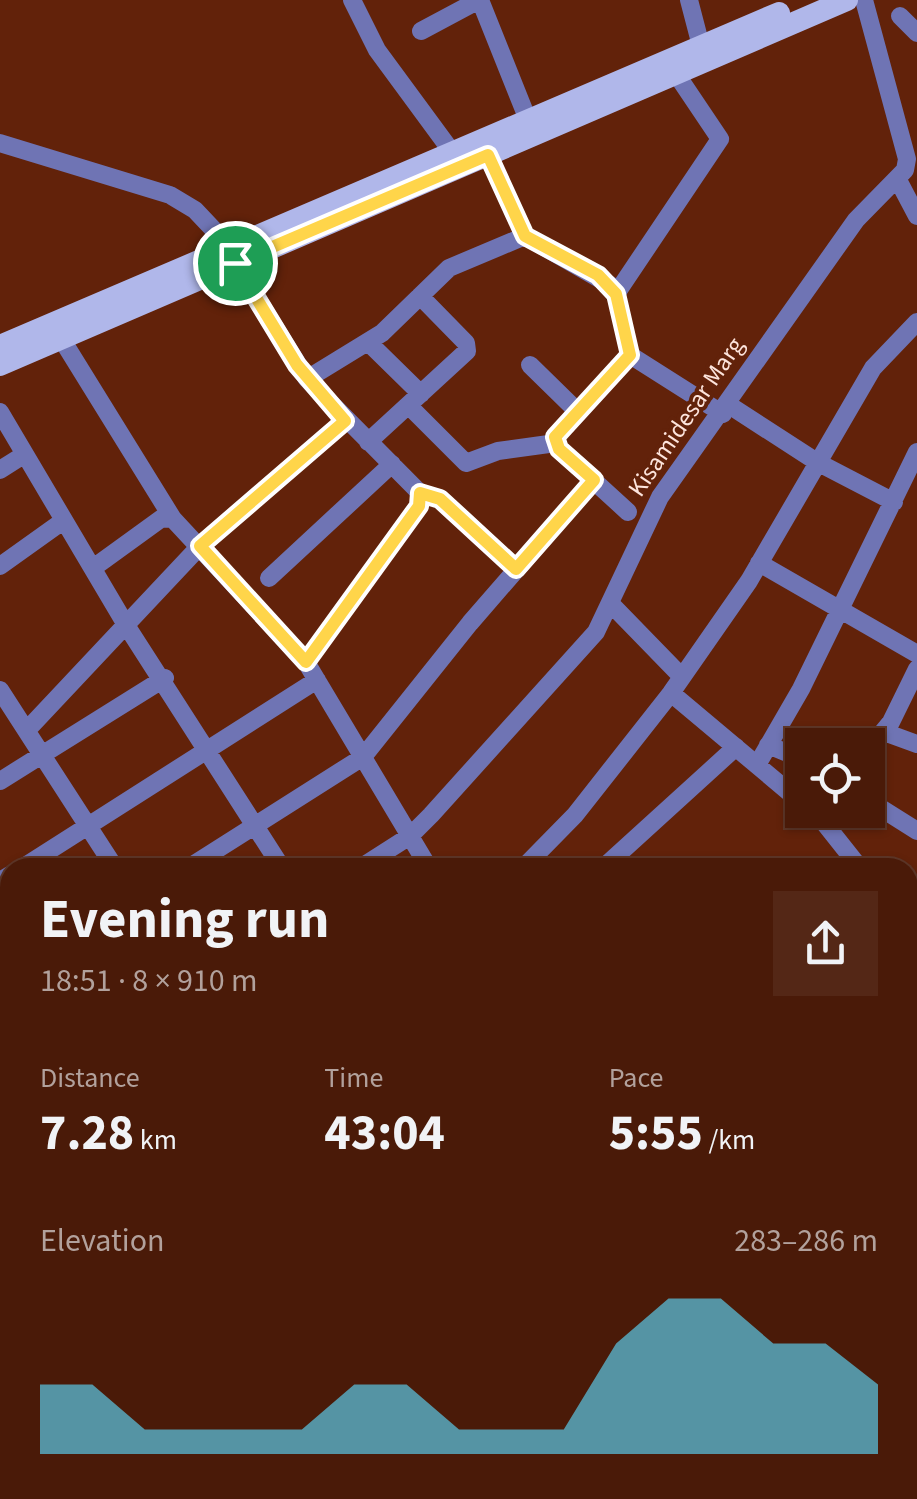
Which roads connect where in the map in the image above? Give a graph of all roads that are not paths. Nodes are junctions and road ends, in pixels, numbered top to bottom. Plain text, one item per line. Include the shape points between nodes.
1 (352, 0) edge
2 (479, 0) edge
3 (689, 0) edge
4 (810, 0) edge
5 (847, 0) edge
6 (864, 0) edge
7 (900, 16) dead end
8 (422, 31) dead end
9 (917, 33) edge
10 (701, 46) junction
11 (677, 75) junction
12 (528, 120) junction
13 (0, 143) edge
14 (452, 152) junction
15 (488, 155) junction
16 (910, 170) edge
17 (917, 216) edge
18 (525, 236) junction
19 (232, 255) junction
20 (616, 294) junction
21 (420, 296) junction
22 (917, 322) edge
23 (62, 338) junction
24 (369, 344) junction
25 (0, 346) edge
26 (630, 355) junction
27 (530, 364) dead end
28 (0, 365) edge
29 (307, 379) junction
30 (415, 400) junction
31 (726, 410) junction
32 (577, 411) junction
33 (0, 412) edge
34 (345, 421) junction
35 (368, 442) junction
36 (556, 443) junction
37 (917, 452) edge
38 (22, 456) junction
39 (817, 462) junction
40 (392, 464) junction
41 (0, 470) edge
42 (594, 480) junction
43 (420, 493) junction
44 (894, 502) junction
45 (628, 512) dead end
46 (172, 519) junction
47 (63, 521) junction
48 (200, 546) junction
49 (759, 563) junction
50 (0, 566) edge
51 (93, 568) junction
52 (516, 569) junction
53 (269, 578) dead end
54 (610, 604) junction
55 (839, 611) junction
56 (126, 625) junction
57 (917, 654) edge
58 (306, 662) junction
59 (917, 669) edge
60 (164, 678) junction
61 (317, 680) junction
62 (677, 685) junction
63 (0, 690) edge
64 (27, 730) junction
65 (885, 730) edge
66 (885, 732) edge
67 (917, 744) edge
68 (768, 746) junction
69 (736, 747) junction
70 (210, 752) junction
71 (785, 752) edge
72 (43, 754) junction
73 (363, 757) junction
74 (757, 765) junction
75 (0, 782) edge
76 (785, 787) edge
77 (885, 811) edge
78 (88, 826) junction
79 (256, 826) junction
80 (828, 828) edge
81 (917, 831) edge
82 (410, 836) junction
83 (38, 858) edge
84 (109, 858) edge
85 (204, 858) edge
86 (276, 858) edge
87 (376, 858) edge
88 (423, 858) edge
89 (533, 858) edge
90 (614, 858) edge
91 (852, 858) edge

1 - 14 street via 377,50
2 - 8 street
2 - 12 street
3 - 10 street
4 - 10 main road
5 - 11 main road
6 - 16 street
7 - 9 street
10 - 12 main road
11 - 15 main road
11 - 20 street via 720,139
12 - 14 main road
13 - 19 street via 170,195 195,210
14 - 19 main road
15 - 18 street
15 - 19 main road
16 - 17 street
16 - 31 street, Kisamidesar Marg via 856,220 760,351
18 - 20 street via 598,275
18 - 21 street via 450,268
19 - 23 main road
19 - 25 main road
19 - 29 street
20 - 26 street
21 - 24 street
21 - 30 street via 468,347
22 - 39 street via 874,368
23 - 28 main road
23 - 46 street
24 - 29 street
24 - 30 street
26 - 31 street
26 - 32 street
27 - 32 street
29 - 34 street
30 - 35 street
30 - 36 street via 466,463 498,450
31 - 39 street
31 - 54 street, Kisamidesar Marg via 660,498
32 - 36 street
33 - 38 street
34 - 35 street
34 - 48 street
35 - 40 street
36 - 42 street
37 - 44 street
38 - 41 street
38 - 47 street
39 - 44 street
39 - 49 street
40 - 43 street
40 - 53 street
42 - 45 street
42 - 52 street
43 - 52 street via 440,499
43 - 58 street via 419,506
44 - 55 street
46 - 48 street
46 - 51 street via 162,518
47 - 50 street
47 - 51 street
48 - 56 street
48 - 58 street
49 - 55 street
49 - 62 street
51 - 56 street
52 - 73 street
54 - 62 street
54 - 82 street, Kisamidesar Marg via 582,650
55 - 57 street
55 - 68 street
56 - 60 street
56 - 64 street
58 - 61 street
59 - 65 street
60 - 70 street
60 - 72 street
61 - 70 street
61 - 73 street
62 - 69 street
62 - 89 street via 576,815
63 - 64 street
64 - 72 street
66 - 67 street
68 - 71 street
68 - 74 street
69 - 74 street
69 - 90 street
70 - 78 street
70 - 79 street
72 - 75 street
72 - 78 street
73 - 79 street
73 - 82 street
74 - 76 street
77 - 81 street
78 - 83 street
78 - 84 street
79 - 85 street
79 - 86 street
80 - 91 street
82 - 87 street, Kisamidesar Marg
82 - 88 street

